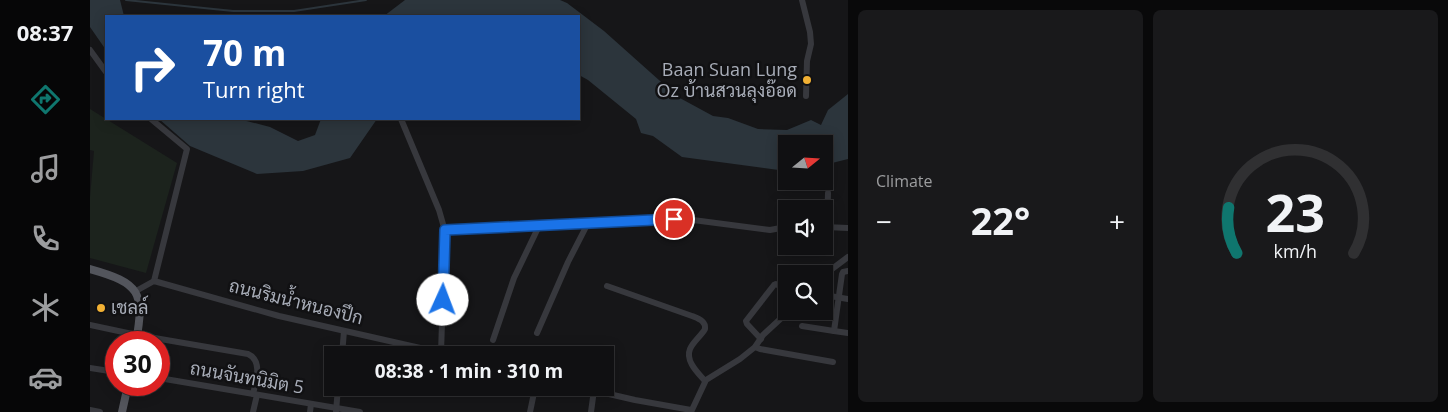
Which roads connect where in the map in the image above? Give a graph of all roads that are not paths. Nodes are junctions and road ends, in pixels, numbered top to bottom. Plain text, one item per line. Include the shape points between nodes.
1 (802, 0) edge
2 (90, 50) edge
3 (105, 71) edge
4 (806, 96) dead end
5 (152, 120) edge
6 (401, 120) edge
7 (828, 192) dead end
8 (828, 200) edge
9 (588, 223) junction
10 (539, 226) junction
11 (833, 227) edge
12 (848, 228) edge
13 (778, 229) edge
14 (445, 230) junction
15 (848, 257) edge
16 (90, 269) edge
17 (833, 269) edge
18 (848, 271) edge
19 (154, 281) junction
20 (778, 285) edge
21 (607, 286) dead end
22 (136, 291) junction
23 (833, 296) edge
24 (839, 297) junction
25 (848, 299) edge
26 (780, 320) edge
27 (90, 325) edge
28 (802, 326) dead end
29 (110, 331) edge
30 (138, 331) edge
31 (344, 331) junction
32 (834, 331) junction
33 (536, 333) dead end
34 (848, 333) edge
35 (761, 339) junction
36 (493, 340) dead end
37 (170, 343) edge
38 (343, 346) edge
39 (413, 346) edge
40 (441, 346) edge
41 (755, 347) junction
42 (833, 362) dead end
43 (90, 368) edge
44 (105, 370) edge
45 (170, 380) edge
46 (705, 381) junction
47 (255, 395) junction
48 (614, 395) edge
49 (126, 396) edge
50 (337, 396) edge
51 (533, 396) edge
52 (593, 396) edge
53 (311, 404) junction
54 (90, 410) edge
55 (336, 410) edge
56 (691, 411) edge
57 (100, 412) edge
58 (122, 412) edge
59 (253, 412) edge
60 (310, 412) edge
61 (360, 412) edge
62 (530, 412) edge
63 (591, 412) edge

1 - 4 street via 811,44
2 - 3 street
5 - 19 street via 187,149
6 - 14 street
7 - 8 street
9 - 10 street
9 - 13 street via 674,219
9 - 33 street
10 - 14 street
10 - 36 street via 514,278
11 - 12 street
14 - 40 street
15 - 17 street
16 - 22 main road via 111,275
18 - 24 street via 842,274
19 - 22 street
19 - 31 street, ถนนริมน้ำหนองปึก
20 - 35 street via 774,285 746,321
21 - 46 street via 703,321 705,329 690,349 689,356
22 - 30 main road via 140,302
23 - 24 street
24 - 25 street
24 - 32 street
26 - 35 street
27 - 29 street
28 - 32 street
31 - 38 street
31 - 39 street, ถนนริมน้ำหนองปึก
32 - 34 street
35 - 41 street
37 - 47 street via 252,356 257,370
41 - 42 street
41 - 46 street
43 - 44 street
45 - 47 street, ถนนจันทนิมิต 5
46 - 56 street
47 - 53 street, ถนนจันทนิมิต 5
47 - 59 street
48 - 56 street
49 - 58 main road
50 - 55 street
51 - 62 street
52 - 63 street
53 - 55 street, ถนนจันทนิมิต 5
53 - 60 street
54 - 57 street
55 - 61 street, ถนนจันทนิมิต 5

